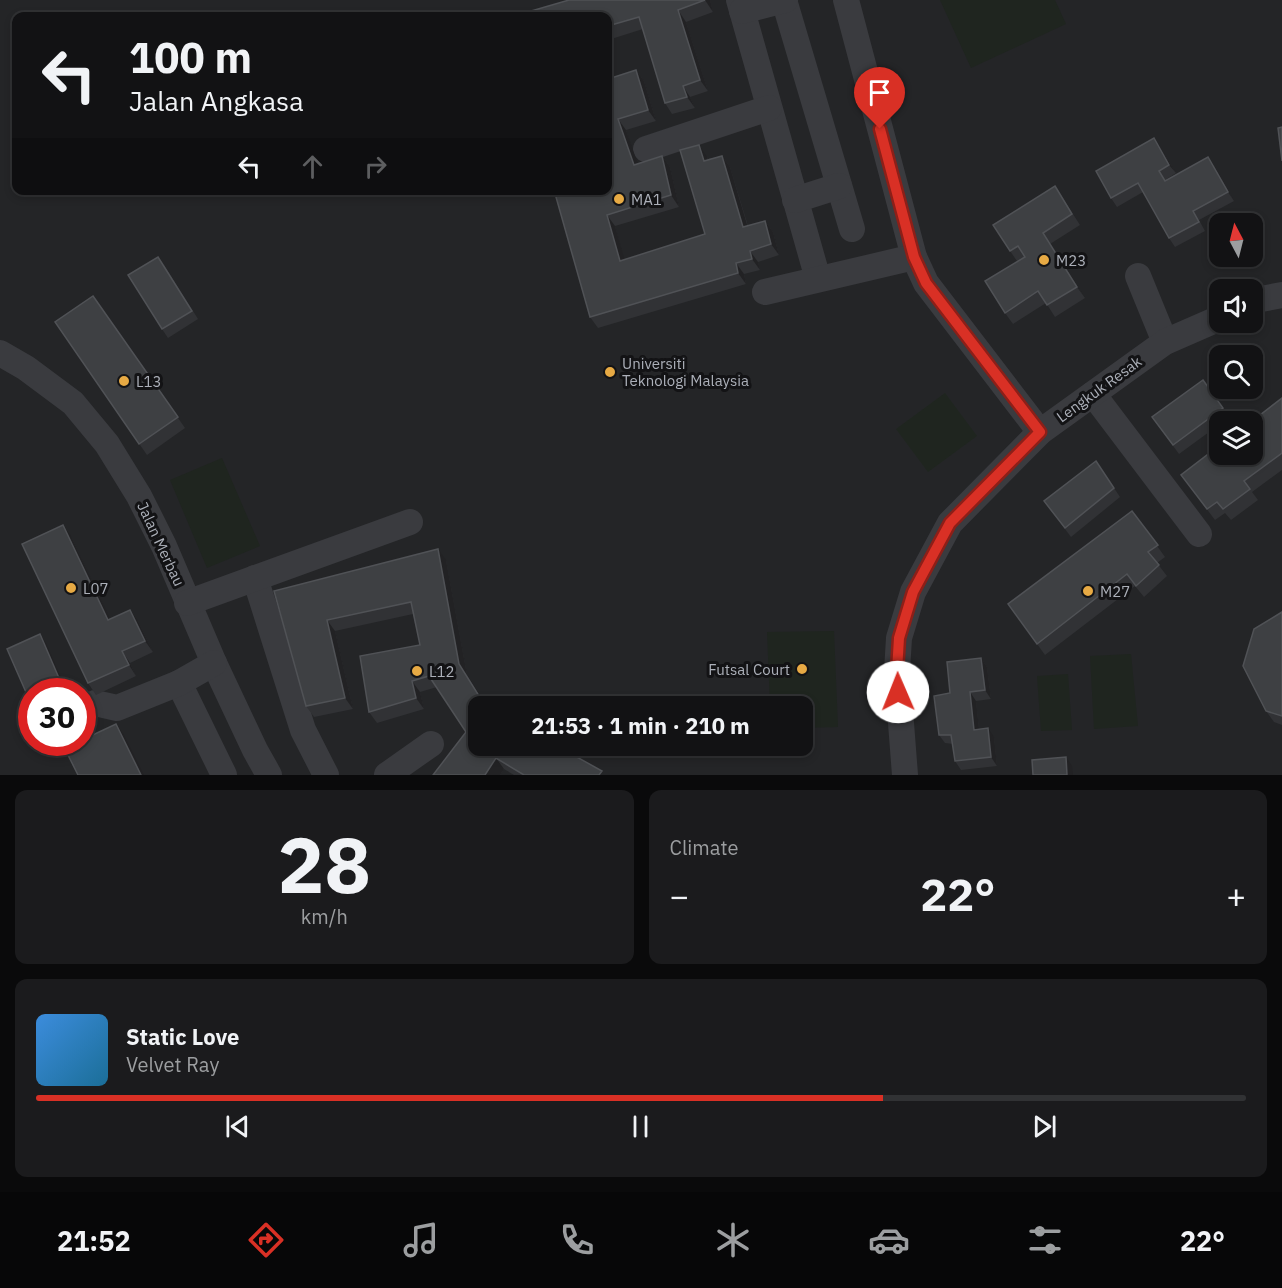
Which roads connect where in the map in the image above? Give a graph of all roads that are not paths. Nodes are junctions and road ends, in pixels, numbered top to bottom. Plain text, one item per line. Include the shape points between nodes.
1 (784, 0) edge
2 (846, 0) edge
3 (741, 6) edge
4 (770, 108) junction
5 (646, 149) dead end
6 (840, 186) junction
7 (795, 200) junction
8 (852, 229) dead end
9 (914, 257) junction
10 (1138, 276) dead end
11 (818, 279) junction
12 (765, 292) dead end
13 (1282, 295) edge
14 (1263, 299) edge
15 (1209, 323) edge
16 (1165, 342) junction
17 (0, 353) edge
18 (1093, 394) junction
19 (1040, 432) junction
20 (410, 522) dead end
21 (1199, 534) dead end
22 (255, 578) junction
23 (187, 603) junction
24 (214, 663) junction
25 (179, 682) junction
26 (96, 703) edge
27 (431, 744) dead end
28 (224, 775) edge
29 (269, 775) edge
30 (326, 775) edge
31 (387, 775) edge
32 (905, 775) edge

1 - 3 street
1 - 6 street
2 - 9 street
3 - 4 street
4 - 5 street
4 - 7 street
6 - 7 street
6 - 8 street
7 - 11 street
9 - 11 street
9 - 19 street via 926,283
10 - 16 street
11 - 12 street
13 - 14 street
15 - 16 street, Lengkuk Resak
16 - 18 street, Lengkuk Resak
17 - 23 street, Jalan Merbau via 73,403 107,444 139,496
18 - 19 street, Lengkuk Resak
18 - 21 street
19 - 32 street, Lengkuk Resak via 950,523 913,592 899,638 897,671
20 - 22 street
22 - 23 street
22 - 30 street via 303,730
23 - 24 street, Jalan Merbau
24 - 25 street
24 - 29 street, Jalan Merbau
25 - 26 street via 117,708
25 - 28 street
27 - 31 street

